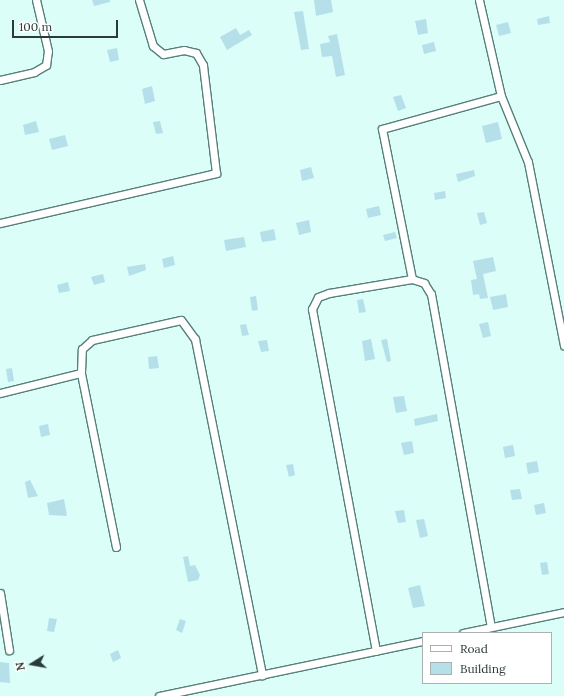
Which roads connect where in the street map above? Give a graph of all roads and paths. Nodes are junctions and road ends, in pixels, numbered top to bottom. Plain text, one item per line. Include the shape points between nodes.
1 (36, 0) edge
2 (139, 0) edge
3 (479, 0) edge
4 (0, 80) edge
5 (501, 96) junction
6 (0, 223) edge
7 (412, 279) junction
8 (564, 345) edge
9 (81, 373) junction
10 (0, 393) edge
11 (116, 547) dead end
12 (0, 593) edge
13 (564, 612) edge
14 (491, 627) junction
15 (468, 632) edge
16 (422, 641) edge
17 (9, 650) dead end
18 (376, 651) junction
19 (262, 675) junction
20 (159, 696) edge

1 - 4 street via 48,52 46,64 34,72
2 - 6 street via 153,46 163,54 184,50 196,53 203,65 216,173
3 - 5 street
5 - 7 street via 382,129
5 - 8 street via 528,162
7 - 14 street via 424,283 435,307
7 - 18 street via 323,294 312,309
9 - 10 street
9 - 11 street
9 - 19 street via 82,349 92,340 175,320 186,323 191,330
12 - 17 street
13 - 14 street
14 - 15 street
16 - 18 street
18 - 19 street
19 - 20 street

